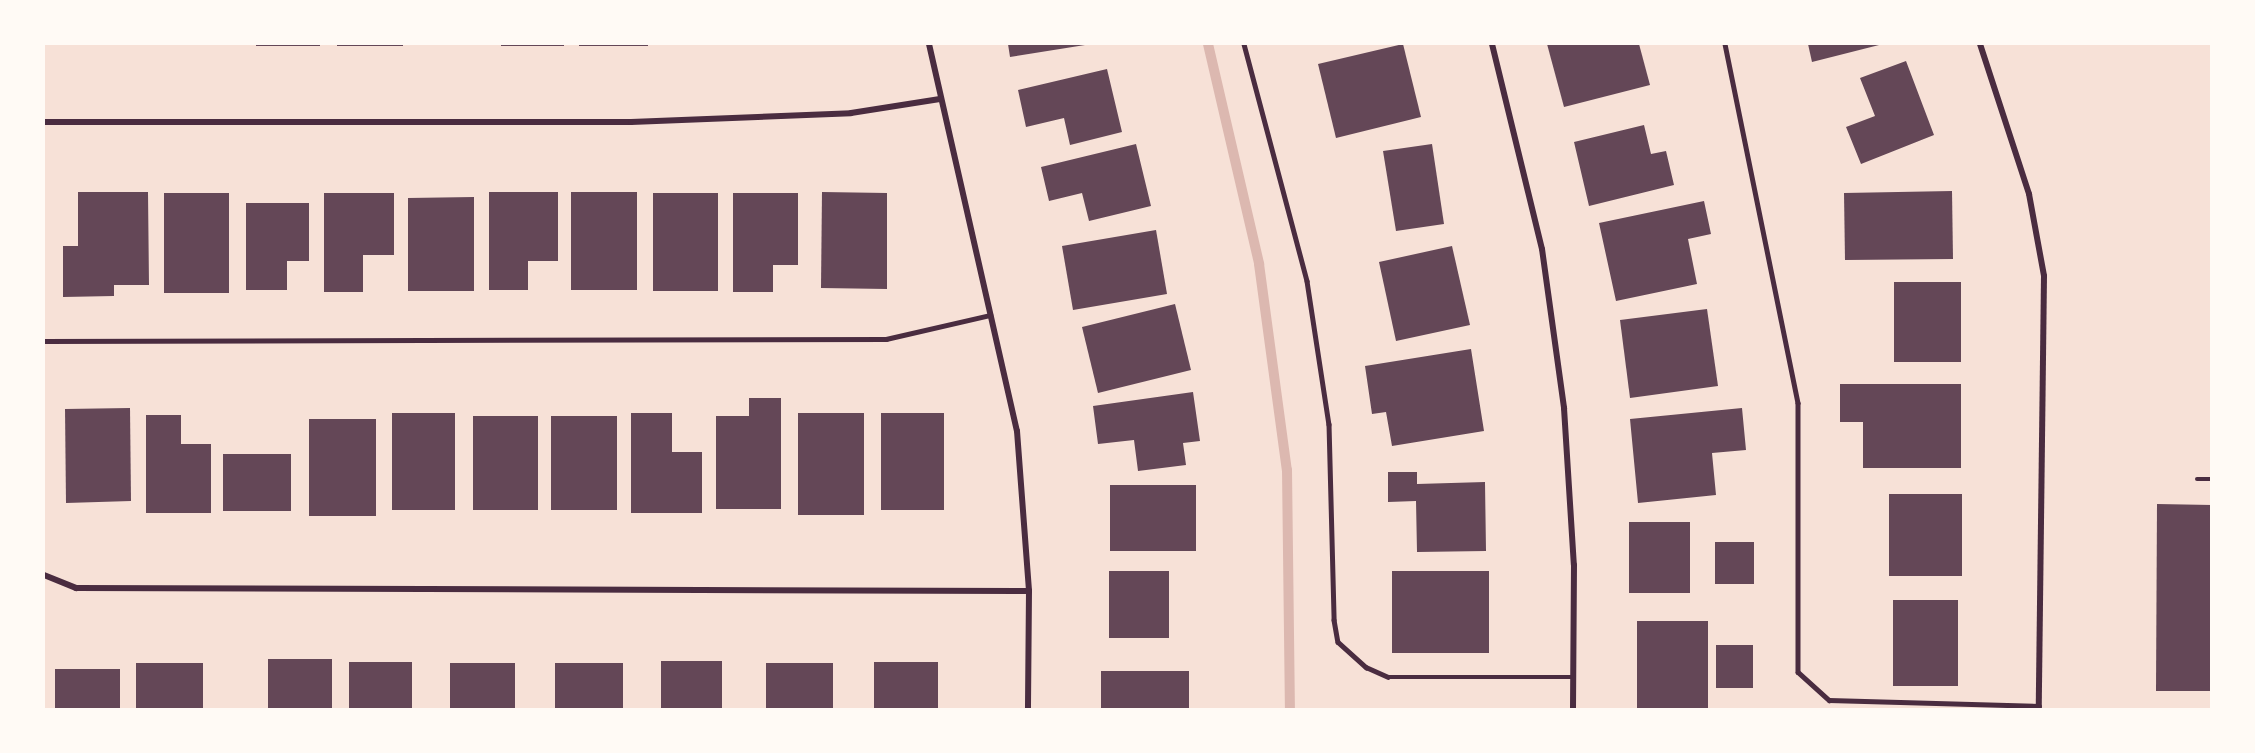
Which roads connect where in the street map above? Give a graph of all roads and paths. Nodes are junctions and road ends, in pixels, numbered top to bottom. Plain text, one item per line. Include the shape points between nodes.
1 (929, 44) edge
2 (1244, 44) edge
3 (1492, 44) edge
4 (1725, 44) edge
5 (1980, 44) edge
6 (940, 99) junction
7 (44, 122) edge
8 (990, 315) junction
9 (44, 341) edge
10 (2197, 479) dead end
11 (2211, 479) edge
12 (44, 575) edge
13 (1029, 591) junction
14 (1573, 677) junction
15 (2039, 708) edge
16 (1028, 710) edge
17 (1573, 710) edge

1 - 6 street
2 - 14 lane via 1308,292 1329,424 1334,620 1338,642 1366,668 1388,677
3 - 14 street via 1542,249 1564,408 1574,565
4 - 15 lane via 1798,404 1798,672 1829,700
5 - 15 street via 2029,194 2044,276
6 - 7 street via 851,113 631,122
6 - 8 street
8 - 9 lane via 886,339
8 - 13 street via 1017,431
10 - 11 lane
12 - 13 street via 76,588
13 - 16 street
14 - 17 street

